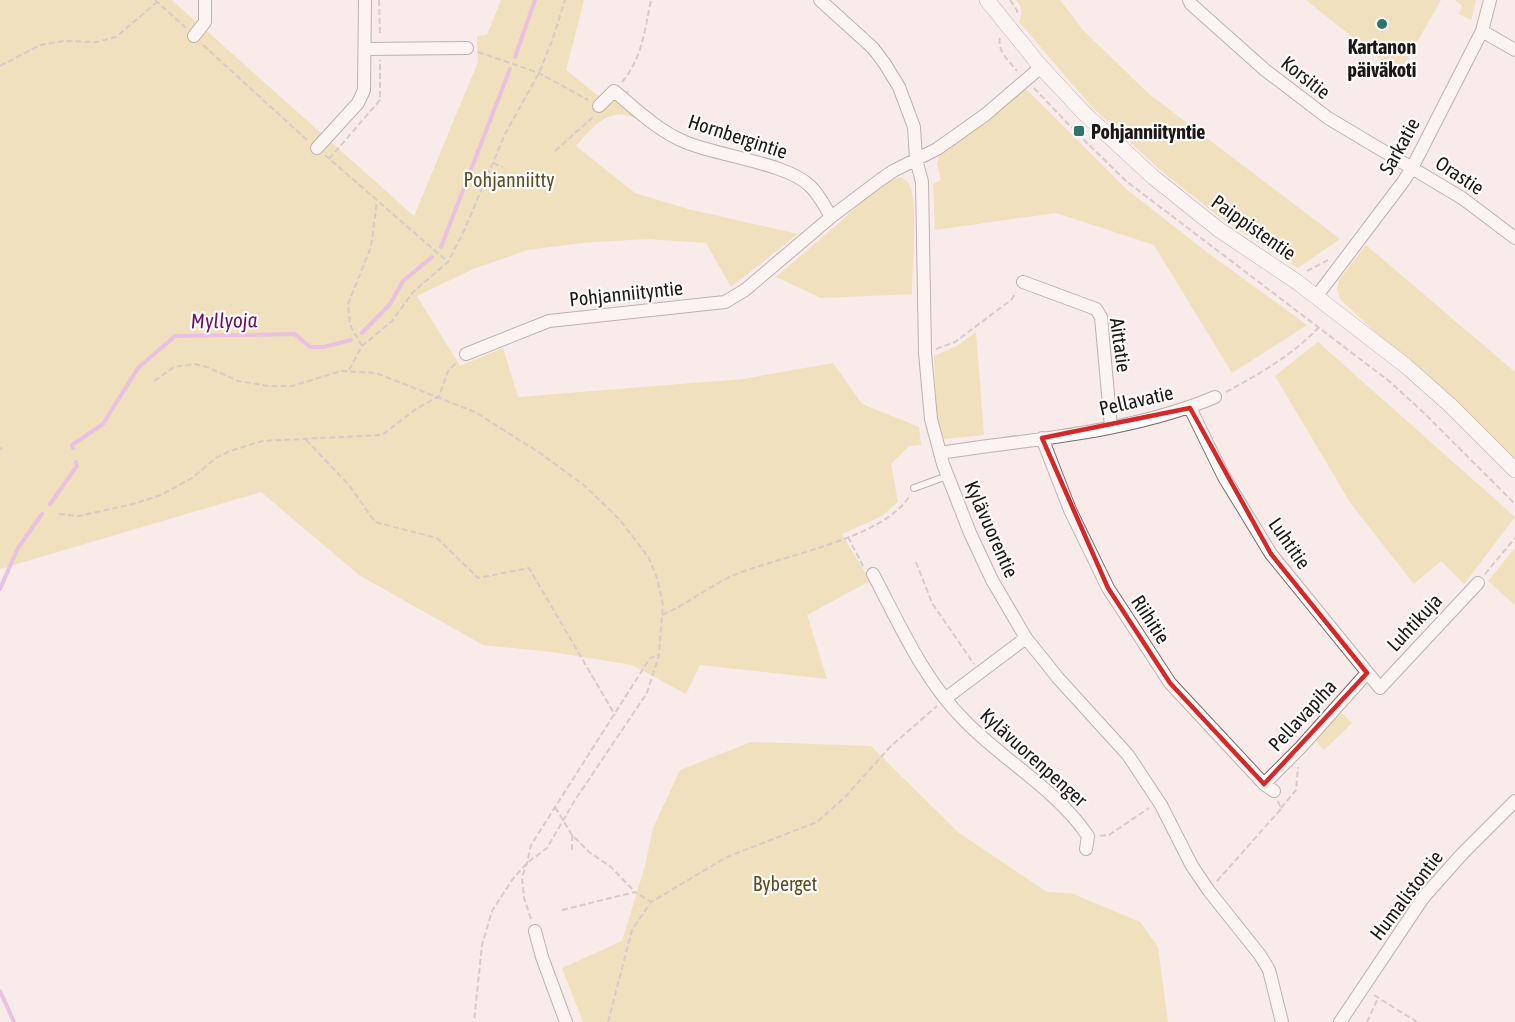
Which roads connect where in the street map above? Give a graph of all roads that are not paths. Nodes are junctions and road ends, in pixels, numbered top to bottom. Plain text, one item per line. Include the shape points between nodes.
1 (205, 0) edge
2 (365, 0) edge
3 (820, 0) edge
4 (987, 0) edge
5 (1189, 0) edge
6 (1490, 0) edge
7 (1482, 31) junction
8 (194, 36) road end
9 (467, 48) road end
10 (365, 49) junction
11 (1515, 50) edge
12 (1041, 67) junction
13 (599, 106) road end
14 (317, 148) road end
15 (916, 159) junction
16 (1412, 168) junction
17 (831, 216) junction
18 (1515, 238) edge
19 (1023, 282) road end
20 (1316, 297) junction
21 (466, 354) road end
22 (1215, 397) road end
23 (1190, 408) junction
24 (1111, 427) junction
25 (1042, 438) junction
26 (939, 453) junction
27 (1515, 470) edge
28 (948, 476) junction
29 (914, 488) dead end
30 (873, 573) road end
31 (1478, 583) road end
32 (1026, 638) junction
33 (1367, 673) junction
34 (1380, 688) joint
35 (946, 698) junction
36 (1269, 787) joint
37 (1515, 801) edge
38 (1087, 842) road end
39 (535, 931) road end
40 (566, 1022) edge
41 (1282, 1022) edge
42 (1340, 1022) edge

1 - 8 street via 205,22
2 - 10 street
3 - 15 street, Kylävuorentie via 873,48 899,87 914,127
4 - 12 street, Paippistentie
5 - 16 street, Korsitie via 1265,70 1328,118
6 - 7 street, Sarkatie
7 - 11 street
7 - 16 street, Sarkatie
9 - 10 street
10 - 14 street via 364,90
12 - 15 street, Pohjanniityntie via 985,115 936,150
12 - 20 street, Paippistentie via 1154,177 1218,229
13 - 17 street, Hornbergintie via 614,91 683,141 795,177 810,186
15 - 17 street, Pohjanniityntie
15 - 26 street, Kylävuorentie via 922,182 925,353 931,419
16 - 18 street, Orastie via 1462,198
16 - 20 street, Sarkatie
17 - 21 street, Pohjanniityntie via 745,290 725,302 549,321
19 - 24 street, Aittatie via 1096,309 1101,317
20 - 27 street, Paippistentie via 1406,366
22 - 23 street, Pellavatie
23 - 24 street, Pellavatie
23 - 33 street, Luhtitie via 1224,477 1271,555
24 - 25 street, Pellavatie
25 - 26 street, Pellavatie
25 - 36 street, Riihitie via 1070,510 1108,588 1170,683
26 - 28 street, Kylävuorentie
28 - 29 lane
28 - 32 street, Kylävuorentie via 992,580
30 - 35 street, Kylävuorenpenger via 921,665
31 - 34 street, Luhtikuja
32 - 35 street
32 - 41 street, Kylävuorentie via 1144,777 1192,866 1269,970
33 - 34 street, Luhtitie
33 - 36 street, Pellavapiha
35 - 38 street, Kylävuorenpenger via 965,721 1065,807
37 - 42 street, Humalistontie via 1423,898
39 - 40 street

